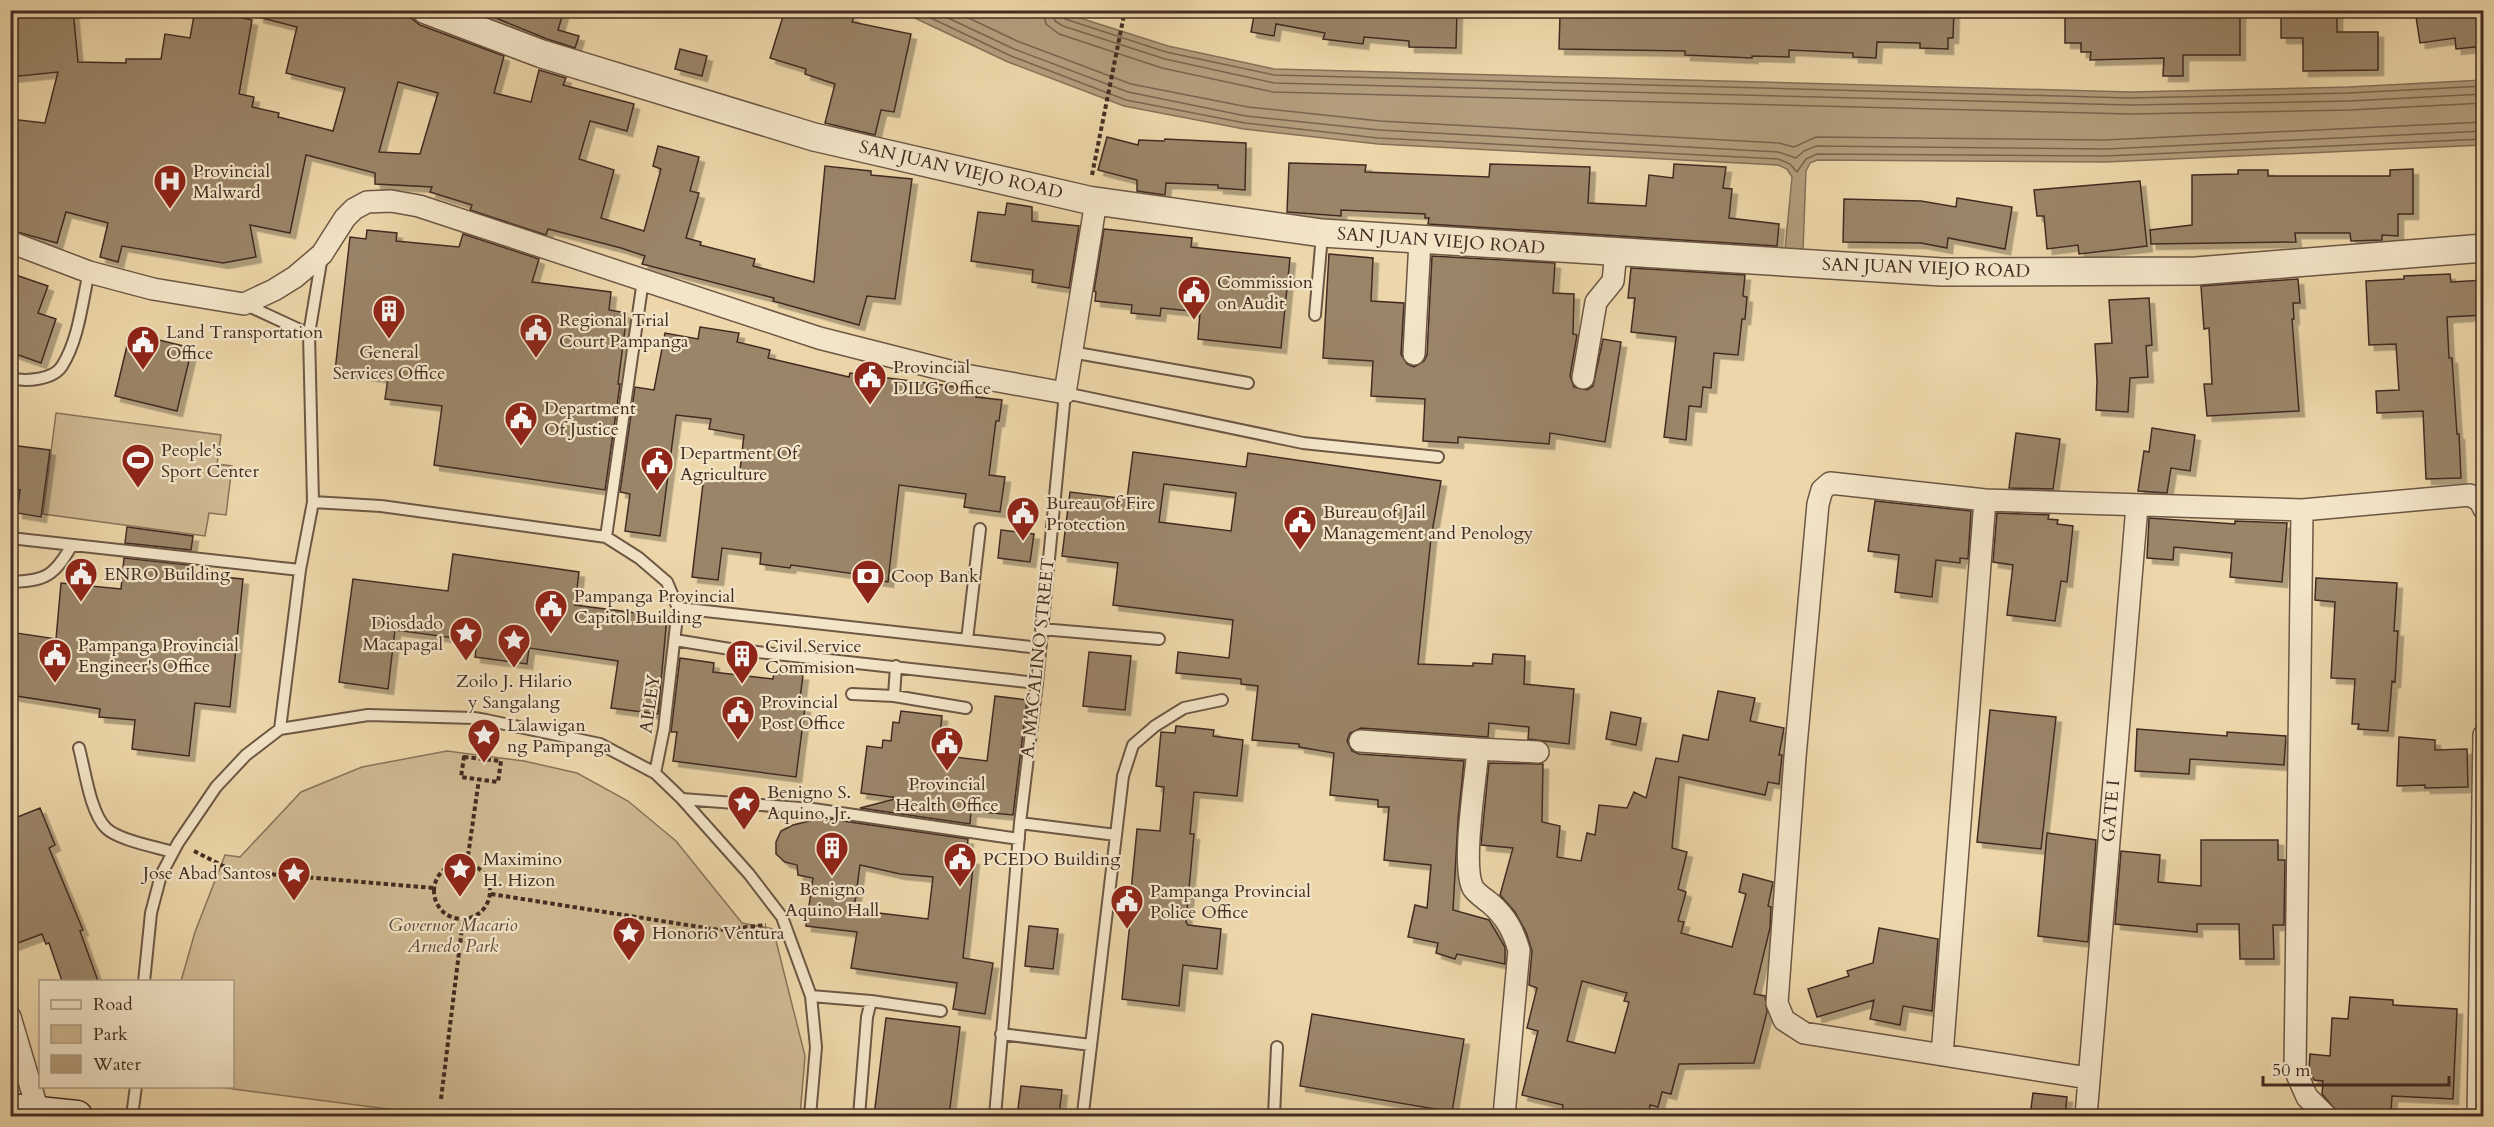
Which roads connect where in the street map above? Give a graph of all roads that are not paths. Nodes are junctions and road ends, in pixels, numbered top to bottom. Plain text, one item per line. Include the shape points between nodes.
1 (426, 10) edge
2 (1092, 200) junction
3 (1322, 233) junction
4 (1420, 240) junction
5 (10, 242) edge
6 (2484, 248) edge
7 (1616, 252) junction
8 (322, 254) junction
9 (89, 272) junction
10 (644, 280) junction
11 (244, 304) junction
12 (1315, 315) dead end
13 (309, 334) junction
14 (1071, 352) junction
15 (1414, 354) dead end
16 (10, 378) edge
17 (1583, 378) dead end
18 (1248, 383) dead end
19 (1065, 393) junction
20 (1438, 457) dead end
21 (1985, 500) junction
22 (313, 502) junction
23 (2482, 503) edge
24 (2137, 506) junction
25 (2302, 510) junction
26 (980, 529) dead end
27 (606, 537) junction
28 (10, 538) edge
29 (72, 545) junction
30 (300, 570) junction
31 (10, 582) edge
32 (678, 608) junction
33 (1041, 629) junction
34 (1159, 639) dead end
35 (675, 640) junction
36 (967, 640) junction
37 (1040, 648) junction
38 (896, 666) junction
39 (1037, 683) junction
40 (852, 694) dead end
41 (894, 696) junction
42 (1222, 700) dead end
43 (966, 708) dead end
44 (280, 729) junction
45 (2484, 735) edge
46 (1360, 741) dead end
47 (80, 748) dead end
48 (1478, 749) junction
49 (1538, 752) dead end
50 (655, 772) junction
51 (682, 799) junction
52 (1020, 823) junction
53 (1116, 835) junction
54 (1019, 839) junction
55 (176, 847) junction
56 (144, 980) edge
57 (811, 996) junction
58 (871, 1001) junction
59 (941, 1011) dead end
60 (10, 1017) edge
61 (1001, 1034) junction
62 (1091, 1045) junction
63 (1277, 1047) dead end
64 (1942, 1055) junction
65 (2088, 1078) junction
66 (136, 1088) edge
67 (24, 1110) edge
68 (1083, 1113) dead end
69 (77, 1116) edge
70 (132, 1116) edge
71 (810, 1116) edge
72 (859, 1116) edge
73 (995, 1116) edge
74 (1274, 1116) edge
75 (1504, 1116) edge
76 (2086, 1116) edge
77 (2326, 1116) edge
78 (2478, 1116) edge

1 - 2 street, SAN JUAN VIEJO ROAD via 542,54 814,136
2 - 3 street, SAN JUAN VIEJO ROAD
2 - 14 street, A. MACALINO STREET
3 - 4 street, SAN JUAN VIEJO ROAD
3 - 12 lane
4 - 7 street, SAN JUAN VIEJO ROAD
4 - 15 street
5 - 9 street
6 - 7 street, SAN JUAN VIEJO ROAD via 2196,271 1942,272
7 - 17 street via 1614,281 1596,302
8 - 10 street via 354,209 367,202 391,201 419,206
8 - 11 street via 295,277
8 - 13 lane
9 - 11 street via 153,289
9 - 16 lane via 74,339 61,368 40,380
10 - 19 street via 819,338 965,375
10 - 27 lane
11 - 13 lane
13 - 22 lane
14 - 18 lane
14 - 19 street, A. MACALINO STREET
19 - 20 lane via 1303,443
19 - 33 lane, A. MACALINO STREET
21 - 24 street
21 - 64 street
21 - 64 street via 1852,484 1830,483 1822,490 1795,757 1777,1003 1784,1020 1804,1033
22 - 27 lane via 381,506
22 - 30 lane
23 - 25 street via 2470,495
24 - 25 street
24 - 65 street, GATE I
25 - 77 street via 2295,1070 2307,1097
26 - 36 lane
27 - 32 lane via 667,582
28 - 29 lane
29 - 30 lane
29 - 31 lane via 52,573 33,581
30 - 44 lane
32 - 35 lane, ALLEY
32 - 36 lane
33 - 34 lane
33 - 37 lane, A. MACALINO STREET
35 - 38 lane
35 - 50 lane, ALLEY
36 - 37 lane
37 - 39 lane, A. MACALINO STREET
38 - 39 lane
38 - 41 lane
39 - 52 lane, A. MACALINO STREET
40 - 41 lane
41 - 43 lane
42 - 53 lane via 1184,708 1132,745 1123,776
44 - 50 lane via 368,716 474,718 600,744
44 - 55 lane via 246,755 216,786
45 - 78 street
46 - 48 street
47 - 55 lane via 94,808 106,829 123,837
48 - 49 street
48 - 75 street via 1468,872 1473,888 1513,929 1519,950
50 - 51 lane
51 - 54 lane via 813,809
51 - 57 lane via 749,874 785,923
52 - 53 lane
52 - 54 lane, A. MACALINO STREET
53 - 62 lane
54 - 61 lane, A. MACALINO STREET
55 - 56 lane via 161,875 151,913
57 - 58 lane
57 - 71 lane via 816,1047
58 - 59 lane
58 - 72 lane
60 - 67 street
61 - 62 lane
61 - 73 lane, A. MACALINO STREET
62 - 68 lane
63 - 74 lane
64 - 65 street
65 - 76 street, GATE I
66 - 70 lane
67 - 69 main road

